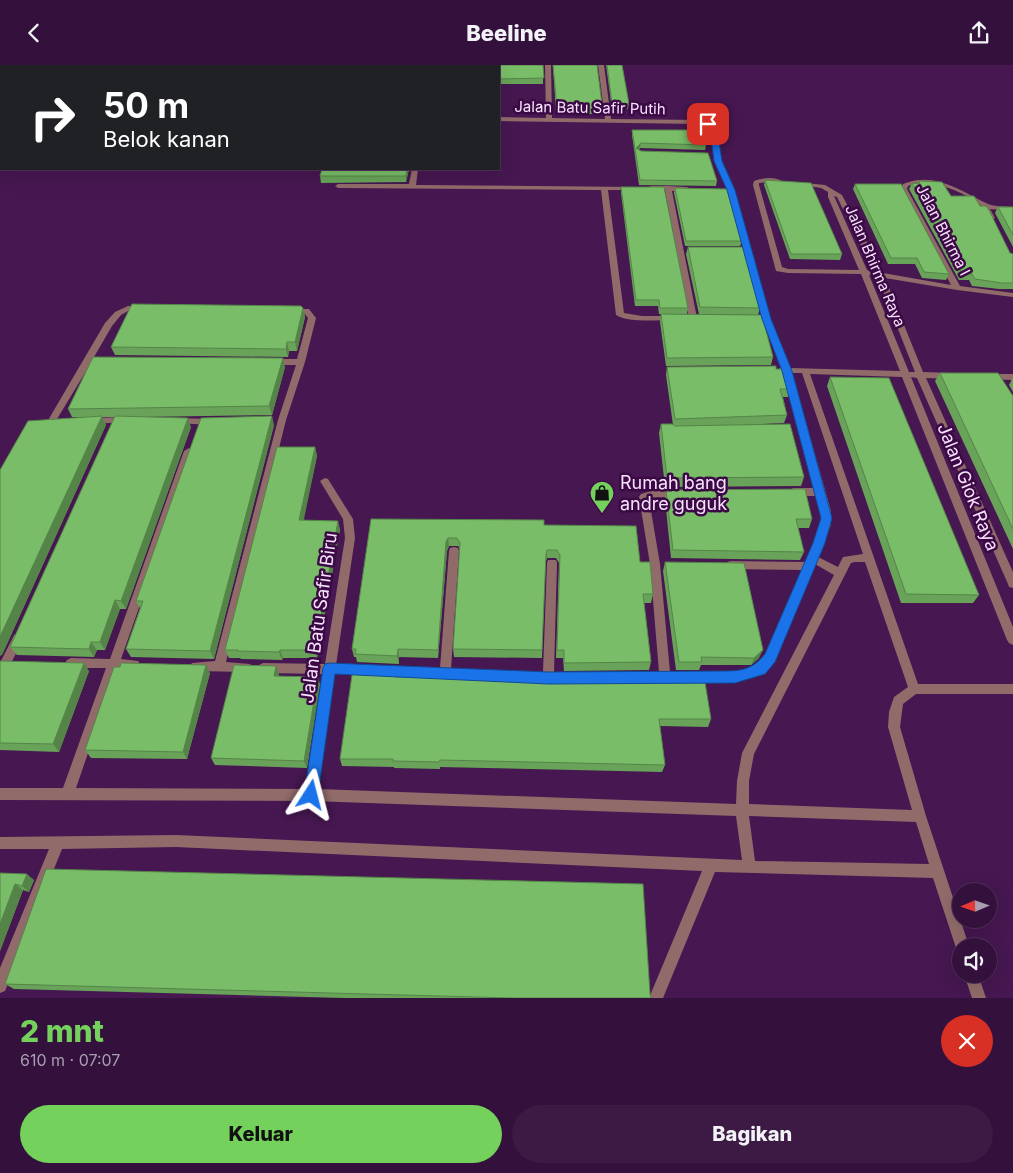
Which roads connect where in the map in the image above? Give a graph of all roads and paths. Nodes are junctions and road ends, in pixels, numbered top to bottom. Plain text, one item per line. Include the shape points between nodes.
1 (548, 65) edge
2 (601, 65) edge
3 (500, 119) edge
4 (549, 120) junction
5 (608, 121) junction
6 (706, 153) edge
7 (716, 153) junction
8 (415, 170) edge
9 (338, 185) dead end
10 (412, 185) junction
11 (604, 187) junction
12 (668, 188) junction
13 (695, 189) edge
14 (834, 193) junction
15 (985, 206) junction
16 (1013, 209) edge
17 (994, 223) edge
18 (864, 272) junction
19 (880, 275) junction
20 (957, 288) junction
21 (1013, 295) edge
22 (153, 310) edge
23 (284, 311) edge
24 (88, 360) junction
25 (108, 360) edge
26 (262, 361) edge
27 (300, 362) junction
28 (773, 371) edge
29 (797, 371) junction
30 (905, 375) junction
31 (921, 375) junction
32 (960, 376) edge
33 (979, 377) edge
34 (1013, 377) edge
35 (79, 421) edge
36 (134, 421) edge
37 (162, 421) edge
38 (227, 421) edge
39 (52, 422) edge
40 (197, 431) junction
41 (326, 481) dead end
42 (781, 492) edge
43 (820, 492) junction
44 (685, 493) edge
45 (454, 551) dead end
46 (869, 558) junction
47 (813, 562) junction
48 (552, 563) dead end
49 (723, 565) edge
50 (837, 572) junction
51 (1013, 584) edge
52 (1008, 613) edge
53 (23, 627) edge
54 (1013, 640) edge
55 (7, 662) edge
56 (54, 663) edge
57 (112, 663) junction
58 (141, 664) edge
59 (180, 666) edge
60 (219, 667) junction
61 (330, 668) junction
62 (445, 673) junction
63 (626, 677) edge
64 (665, 677) junction
65 (548, 678) junction
66 (587, 678) edge
67 (914, 689) junction
68 (1013, 689) edge
69 (0, 794) edge
70 (67, 795) junction
71 (311, 795) junction
72 (742, 815) junction
73 (920, 816) junction
74 (58, 842) junction
75 (0, 843) edge
76 (716, 866) junction
77 (745, 867) junction
78 (938, 871) junction
79 (959, 938) edge
80 (974, 983) edge
81 (0, 986) edge
82 (656, 998) edge
83 (979, 998) edge

1 - 4 street
2 - 5 street
3 - 4 street, Jalan Batu Safir Putih
4 - 5 street, Jalan Batu Safir Putih
5 - 7 street, Jalan Batu Safir Putih via 704,122 713,129
6 - 7 street
7 - 29 street, Jalan Batu Safir Putih via 762,319
8 - 10 street
9 - 10 street
10 - 11 street
11 - 12 street
11 - 12 street via 620,315 698,318
12 - 13 street
14 - 18 street, Jalan Bhirma Raya via 830,194 831,197
14 - 18 street via 814,184 756,182 778,267 783,271
14 - 19 street, Jalan Bhirma Raya via 840,196
15 - 16 street
15 - 17 street
15 - 20 street, Jalan Bhirma I via 962,191 944,185 912,182 905,185 904,189
18 - 19 street
18 - 30 street, Jalan Bhirma Raya
19 - 20 street
19 - 31 street, Jalan Bhirma Raya
20 - 21 street
22 - 24 street via 128,308 121,311 111,321
23 - 27 street via 306,311 311,316
24 - 25 street
24 - 39 street
26 - 27 street
27 - 60 street via 278,420
28 - 29 street
29 - 30 street
29 - 43 street via 798,428
29 - 46 street
30 - 31 street
30 - 52 street, Jalan Giok Raya
31 - 32 street
31 - 51 street, Jalan Giok Raya
33 - 34 street via 1001,382
35 - 36 street via 114,425
37 - 40 street
38 - 40 street
40 - 57 street
41 - 61 street, Jalan Batu Safir Biru via 348,519 350,538
42 - 43 street
43 - 47 street via 827,518
44 - 64 street via 649,494 644,497 660,564
45 - 62 street
46 - 50 street via 847,561
46 - 67 street
47 - 49 street
47 - 50 street
47 - 64 street via 773,651 761,670 735,677
48 - 65 street
50 - 72 street via 748,753 744,768
52 - 54 street, Jalan Giok Raya
53 - 55 street
56 - 57 street
57 - 58 street
57 - 70 street
59 - 60 street
60 - 61 street
61 - 62 street
61 - 71 street, Jalan Batu Safir Biru
62 - 65 street
63 - 64 street
65 - 66 street
67 - 68 street
67 - 73 street via 898,701 894,727
69 - 70 street
70 - 71 street
71 - 72 street
72 - 73 street
72 - 77 street
73 - 78 street
74 - 75 street
74 - 76 street via 176,841
74 - 81 street
76 - 77 street
76 - 82 street
77 - 78 street
78 - 79 street
80 - 83 street

